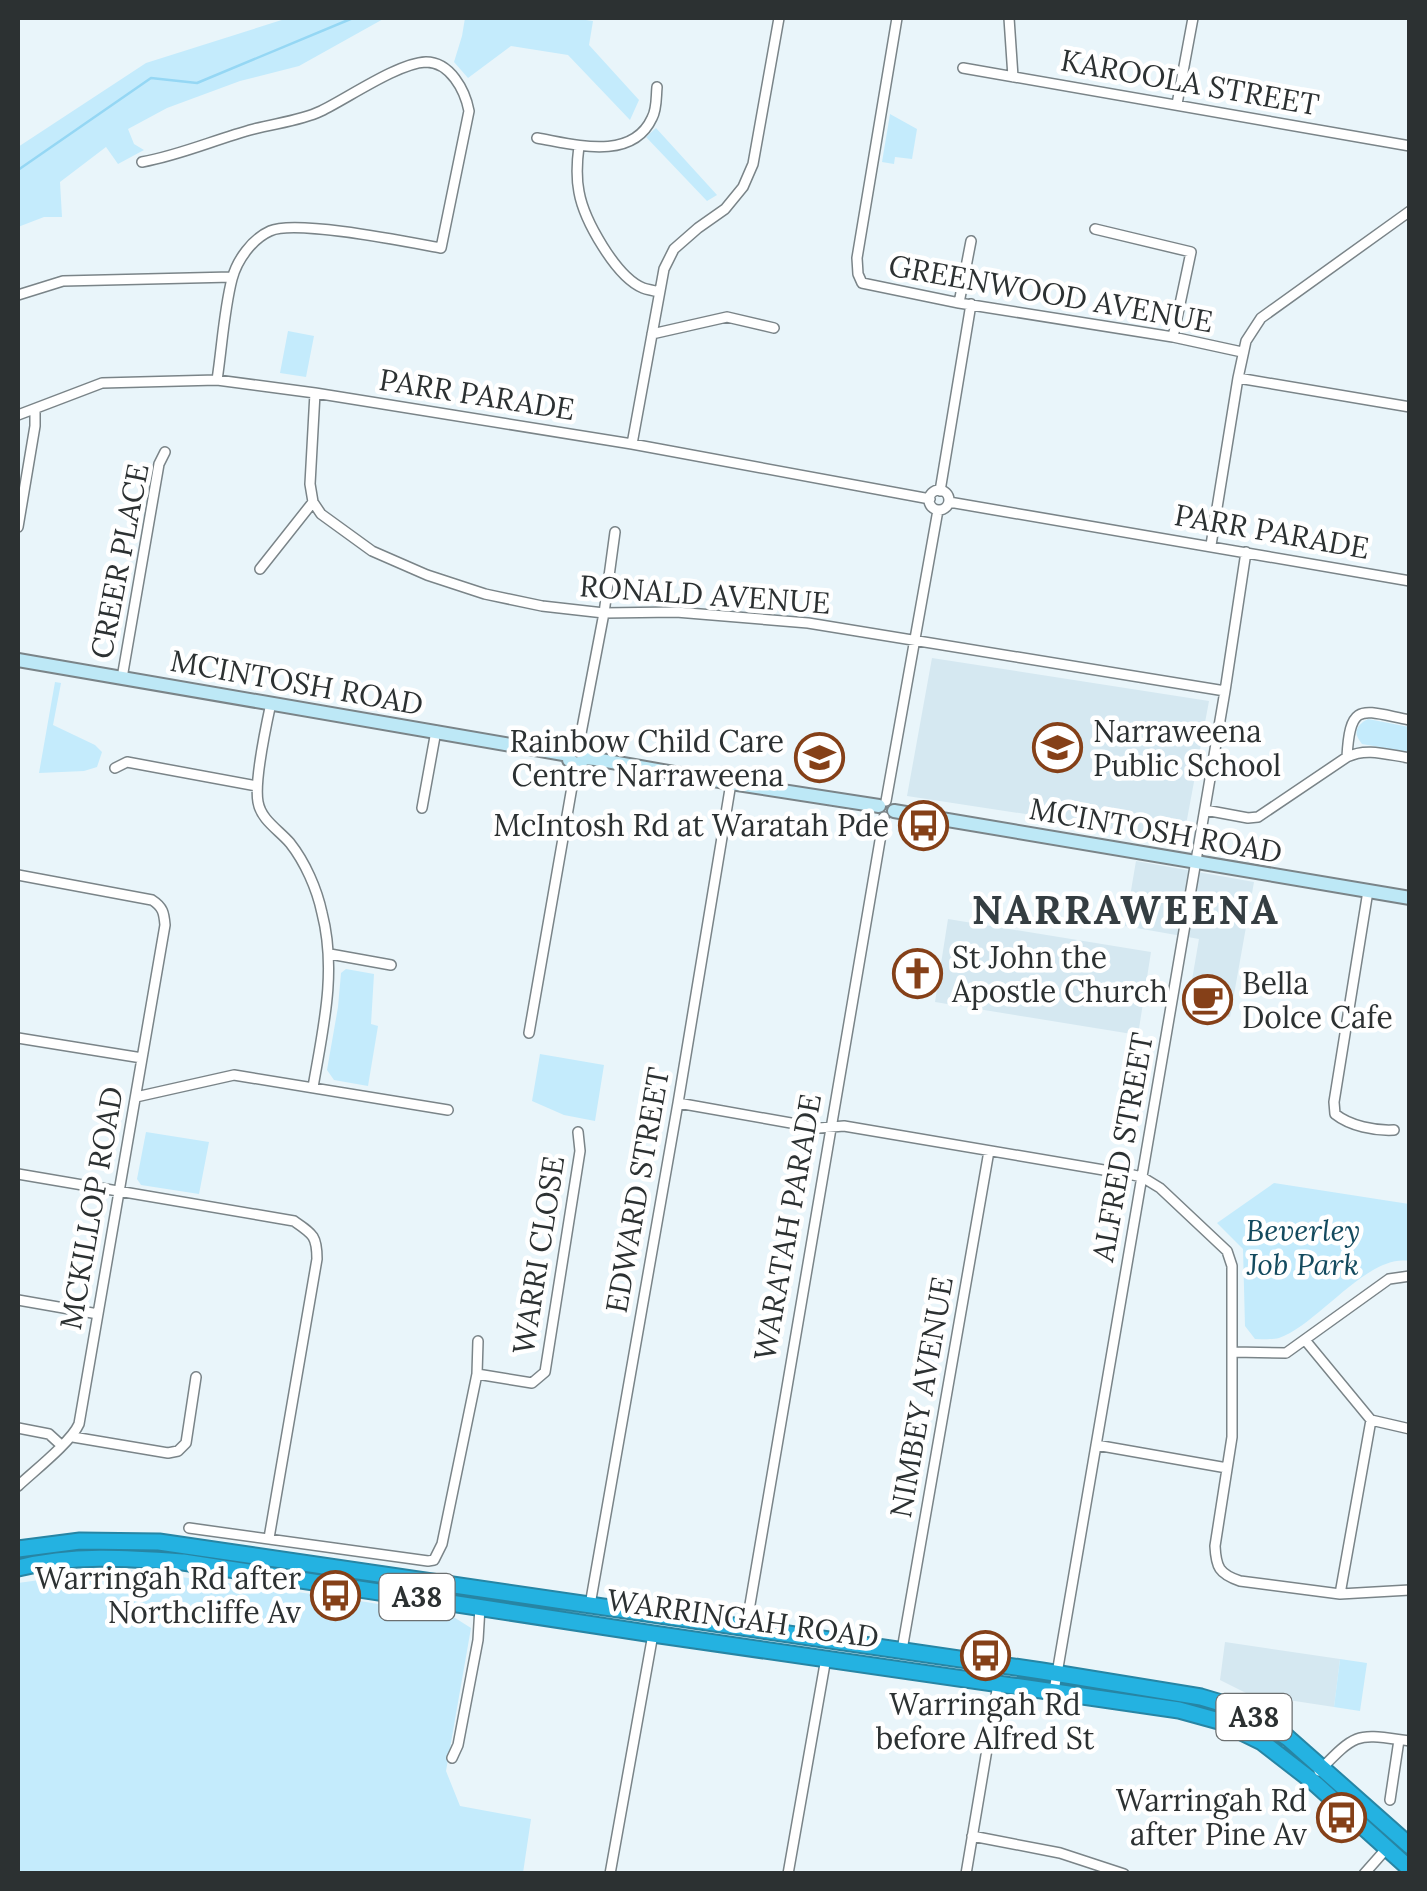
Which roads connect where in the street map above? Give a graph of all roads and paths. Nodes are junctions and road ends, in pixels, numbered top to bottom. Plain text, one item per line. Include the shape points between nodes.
1 (780, 18) edge
2 (897, 18) edge
3 (1009, 18) edge
4 (1194, 18) edge
5 (963, 68) dead end
6 (1013, 76) junction
7 (656, 87) dead end
8 (1177, 104) junction
9 (538, 138) dead end
10 (579, 146) junction
11 (1410, 146) edge
12 (142, 162) dead end
13 (1410, 211) edge
14 (1095, 229) dead end
15 (970, 241) dead end
16 (232, 278) junction
17 (658, 292) junction
18 (18, 295) edge
19 (959, 303) junction
20 (971, 304) junction
21 (774, 328) dead end
22 (652, 334) junction
23 (1173, 337) junction
24 (1242, 352) junction
25 (1238, 378) junction
26 (218, 380) junction
27 (315, 393) junction
28 (1410, 407) edge
29 (35, 408) junction
30 (18, 415) edge
31 (632, 444) junction
32 (165, 452) dead end
33 (940, 490) junction
34 (930, 499) junction
35 (313, 502) junction
36 (949, 502) junction
37 (938, 510) junction
38 (18, 527) edge
39 (616, 532) dead end
40 (1211, 546) junction
41 (1246, 552) junction
42 (260, 569) dead end
43 (1410, 581) edge
44 (604, 613) junction
45 (915, 640) junction
46 (18, 660) edge
47 (122, 678) junction
48 (1225, 691) junction
49 (271, 703) junction
50 (1410, 720) edge
51 (436, 731) junction
52 (576, 757) junction
53 (1347, 757) junction
54 (1410, 758) edge
55 (115, 768) dead end
56 (731, 783) junction
57 (257, 786) junction
58 (422, 808) dead end
59 (886, 809) junction
60 (1205, 810) junction
61 (1196, 862) junction
62 (18, 875) edge
63 (1368, 892) junction
64 (1410, 898) edge
65 (330, 954) junction
66 (391, 965) dead end
67 (529, 1034) dead end
68 (18, 1038) edge
69 (142, 1058) junction
70 (313, 1087) junction
71 (136, 1097) junction
72 (678, 1103) junction
73 (448, 1110) dead end
74 (833, 1127) junction
75 (1394, 1130) dead end
76 (578, 1132) dead end
77 (989, 1150) junction
78 (18, 1174) edge
79 (1142, 1177) junction
80 (120, 1191) junction
81 (1410, 1276) edge
82 (18, 1300) edge
83 (98, 1314) junction
84 (1305, 1340) junction
85 (478, 1341) dead end
86 (1232, 1352) junction
87 (477, 1374) junction
88 (196, 1376) dead end
89 (1371, 1420) junction
90 (18, 1428) edge
91 (1410, 1429) edge
92 (74, 1436) junction
93 (61, 1445) junction
94 (1096, 1445) junction
95 (1227, 1468) junction
96 (18, 1486) edge
97 (189, 1528) dead end
98 (269, 1538) junction
99 (18, 1549) edge
100 (386, 1554) junction
101 (18, 1568) edge
102 (382, 1574) junction
103 (1410, 1590) edge
104 (1340, 1594) junction
105 (590, 1605) junction
106 (480, 1607) junction
107 (656, 1615) junction
108 (746, 1628) junction
109 (653, 1634) junction
110 (744, 1646) junction
111 (902, 1651) junction
112 (826, 1658) junction
113 (1056, 1674) junction
114 (998, 1684) junction
115 (1054, 1691) junction
116 (1404, 1740) edge
117 (452, 1758) dead end
118 (1323, 1767) junction
119 (1311, 1780) junction
120 (1390, 1800) dead end
121 (972, 1836) junction
122 (1398, 1844) edge
123 (1410, 1869) edge
124 (610, 1874) edge
125 (788, 1874) edge
126 (966, 1874) edge
127 (1124, 1874) edge
128 (1364, 1874) edge

1 - 17 street via 743,187 674,249
2 - 19 street, GREENWOOD AVENUE via 858,274 872,287
3 - 6 street
4 - 8 street
5 - 6 street, KAROOLA STREET
6 - 8 street, KAROOLA STREET
7 - 10 street via 652,119 639,136 616,146
8 - 11 street, KAROOLA STREET
9 - 10 street
10 - 17 street via 579,195 589,224 622,271
12 - 16 street via 319,112 410,65 430,62 460,85 468,111 441,248 296,226 271,230 253,244
13 - 24 street via 1265,314
14 - 23 street via 1191,252
15 - 19 street
16 - 18 street via 63,281
16 - 26 street
17 - 22 street
19 - 20 street, GREENWOOD AVENUE
20 - 23 street, GREENWOOD AVENUE
20 - 33 street
21 - 22 street via 727,318
22 - 31 street
23 - 24 street, GREENWOOD AVENUE
24 - 25 street
25 - 28 street
25 - 40 street
26 - 27 street, PARR PARADE
26 - 29 street, PARR PARADE via 102,383
27 - 31 street, PARR PARADE
27 - 35 street
29 - 30 street, PARR PARADE
29 - 38 street
31 - 34 street, PARR PARADE
32 - 47 street, CREER PLACE
33 - 34 street
33 - 36 street
34 - 37 street
35 - 42 street
35 - 44 street, RONALD AVENUE via 372,551 427,575 484,594
36 - 37 street
36 - 40 street, PARR PARADE
37 - 45 street, WARATAH PARADE
39 - 44 street
40 - 41 street, PARR PARADE
41 - 43 street, PARR PARADE
41 - 48 street, ALFRED STREET
44 - 45 street, RONALD AVENUE via 754,618
44 - 52 street
45 - 48 street, RONALD AVENUE
45 - 59 street, WARATAH PARADE
46 - 47 street, MCINTOSH ROAD
47 - 49 street, MCINTOSH ROAD
48 - 60 street, ALFRED STREET
49 - 51 street, MCINTOSH ROAD
49 - 57 street
50 - 53 street via 1356,714
51 - 52 street, MCINTOSH ROAD
51 - 58 street
52 - 56 street, MCINTOSH ROAD
52 - 67 street
53 - 54 street via 1368,751
53 - 60 street via 1258,816
55 - 57 street via 127,762
56 - 59 street, MCINTOSH ROAD
56 - 72 street, EDWARD STREET
57 - 65 street via 260,809 297,853 314,890
59 - 61 street, MCINTOSH ROAD
59 - 74 street, WARATAH PARADE
60 - 61 street, ALFRED STREET
61 - 63 street, MCINTOSH ROAD
61 - 79 street, ALFRED STREET
62 - 69 street, MCKILLOP ROAD via 159,904 165,925
63 - 64 street, MCINTOSH ROAD
63 - 75 street via 1335,1114
65 - 66 street
65 - 70 street
68 - 69 street
69 - 71 street, MCKILLOP ROAD
70 - 71 street via 234,1074
70 - 73 street
71 - 80 street, MCKILLOP ROAD
72 - 74 street
72 - 105 street, EDWARD STREET
74 - 77 street
74 - 108 street, WARATAH PARADE
76 - 87 street, WARRI CLOSE via 546,1372 532,1383
77 - 79 street
77 - 111 street, NIMBEY AVENUE
78 - 80 street
79 - 86 street via 1229,1254
79 - 94 street, ALFRED STREET
80 - 83 street, MCKILLOP ROAD
80 - 98 street via 294,1222 317,1244
81 - 84 street via 1389,1279
82 - 83 street
83 - 92 street, MCKILLOP ROAD
84 - 86 street via 1286,1353
84 - 89 street
85 - 87 street
86 - 95 street
87 - 100 street via 437,1557
88 - 92 street via 186,1444 178,1451
89 - 91 street
89 - 104 street
90 - 93 street via 49,1434
92 - 93 street
93 - 96 street
94 - 95 street
94 - 113 street, ALFRED STREET
95 - 104 street via 1214,1546 1225,1576
97 - 98 street
98 - 100 street
99 - 102 highway, WARRINGAH ROAD / A38 via 80,1540 159,1542
100 - 102 street
101 - 106 highway, WARRINGAH ROAD / A38 via 115,1557 184,1562
102 - 105 highway, WARRINGAH ROAD / A38
103 - 104 street
105 - 107 highway, WARRINGAH ROAD / A38
106 - 109 highway, WARRINGAH ROAD / A38
106 - 117 street
107 - 108 highway, WARRINGAH ROAD / A38
107 - 109 highway
108 - 110 highway, WARATAH PARADE
108 - 111 highway, WARRINGAH ROAD / A38
109 - 110 highway, WARRINGAH ROAD / A38
109 - 124 street
110 - 112 highway, WARRINGAH ROAD / A38
111 - 113 highway, WARRINGAH ROAD / A38
112 - 114 highway, WARRINGAH ROAD / A38
112 - 125 street
113 - 115 street, ALFRED STREET
113 - 118 highway, WARRINGAH ROAD / A38 via 1228,1705 1274,1728
114 - 115 highway, WARRINGAH ROAD / A38
114 - 121 street
115 - 119 highway, WARRINGAH ROAD / A38 via 1219,1721 1262,1742
116 - 118 street via 1354,1738
116 - 120 street
118 - 119 street
118 - 122 highway, WARRINGAH ROAD / A38
119 - 122 highway, WARRINGAH ROAD / A38
121 - 126 street
121 - 127 street
122 - 123 highway, WARRINGAH ROAD / A38
122 - 128 street

